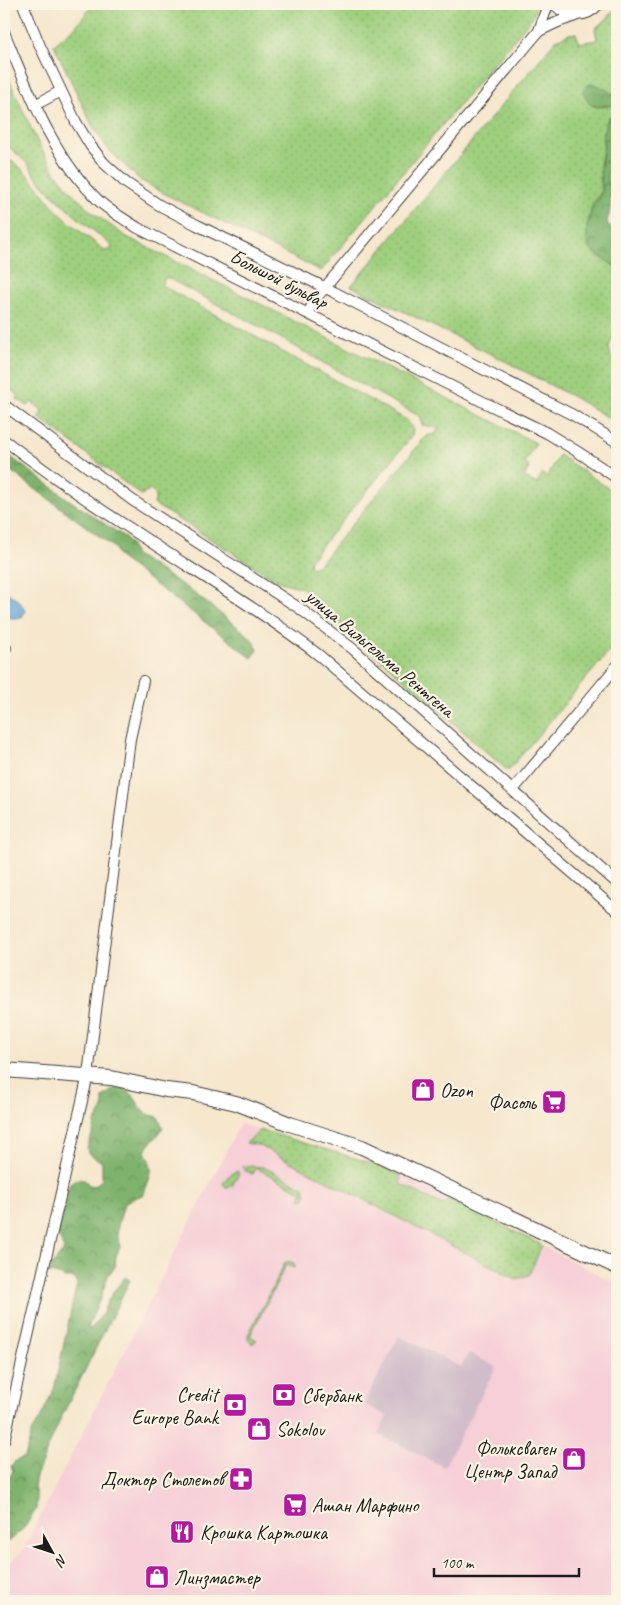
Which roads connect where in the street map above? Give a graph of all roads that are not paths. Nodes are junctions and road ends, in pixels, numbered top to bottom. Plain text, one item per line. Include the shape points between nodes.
1 (23, 4) edge
2 (548, 4) edge
3 (554, 4) edge
4 (599, 4) edge
5 (576, 16) junction
6 (4, 32) edge
7 (539, 32) junction
8 (61, 91) junction
9 (35, 105) junction
10 (325, 288) junction
11 (308, 314) junction
12 (4, 405) edge
13 (4, 440) edge
14 (617, 442) edge
15 (617, 478) edge
16 (617, 666) edge
17 (143, 681) dead end
18 (513, 790) junction
19 (617, 883) edge
20 (617, 910) edge
21 (4, 1070) edge
22 (88, 1075) junction
23 (617, 1267) edge
24 (4, 1441) edge

1 - 8 street, Большой бульвар
2 - 7 street
3 - 5 street via 559,10
4 - 5 street via 592,11
5 - 7 street
6 - 9 street, Большой бульвар
7 - 10 street
8 - 9 street
8 - 10 street, Большой бульвар via 90,145 126,183 189,221
9 - 11 street, Большой бульвар via 49,135 75,175 101,204 138,228
10 - 11 street
10 - 14 street, Большой бульвар
11 - 15 street, Большой бульвар via 547,433
12 - 18 street, улица Вильгельма Рентгена via 154,516 308,614 354,649
13 - 20 street, улица Вильгельма Рентгена via 126,526 301,642
16 - 18 street
17 - 22 street via 130,739
18 - 19 street, улица Вильгельма Рентгена
21 - 22 street
22 - 23 street via 236,1103 362,1147
22 - 24 street

